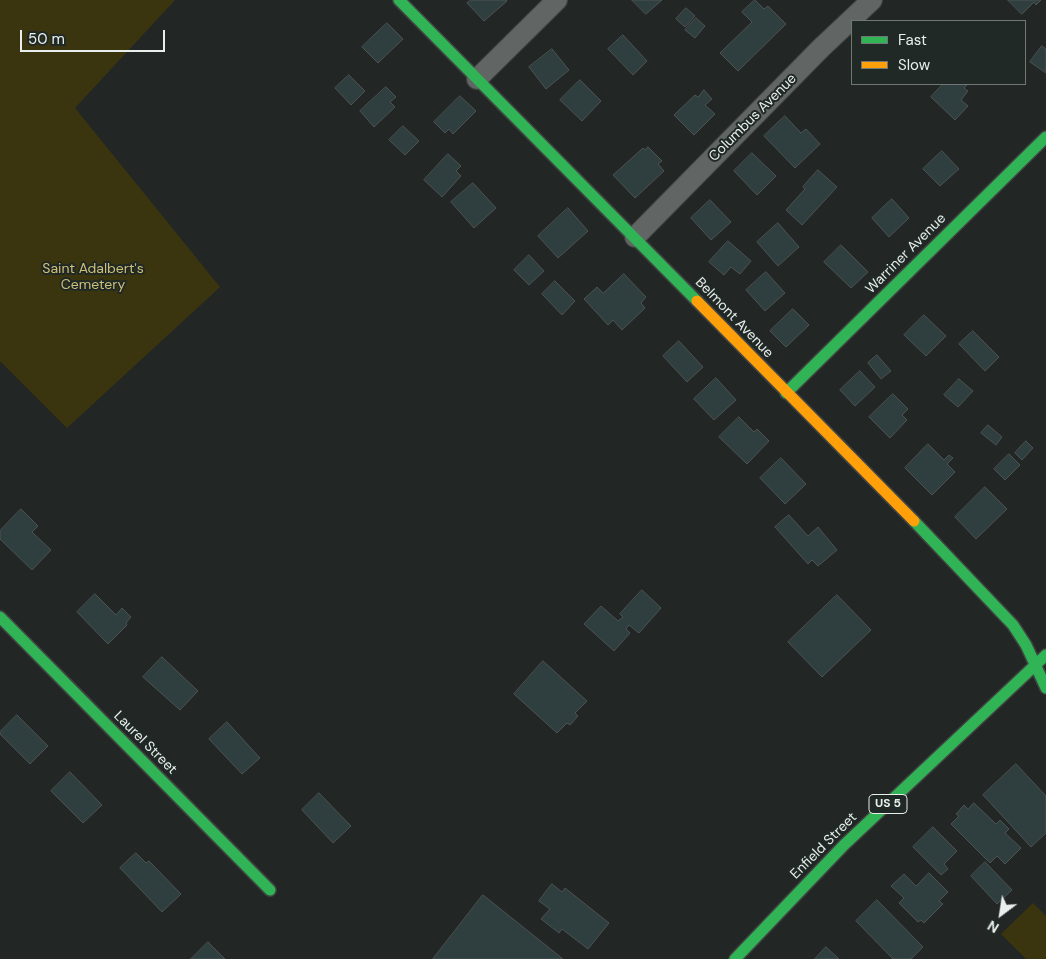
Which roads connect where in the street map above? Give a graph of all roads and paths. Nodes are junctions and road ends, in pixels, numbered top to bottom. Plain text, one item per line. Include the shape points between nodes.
1 (399, 0) edge
2 (557, 0) edge
3 (872, 0) edge
4 (477, 79) junction
5 (1046, 137) edge
6 (635, 237) junction
7 (786, 393) junction
8 (0, 617) edge
9 (1046, 655) edge
10 (1035, 665) junction
11 (1046, 688) edge
12 (270, 890) dead end
13 (735, 959) edge

1 - 4 street, Belmont Avenue
2 - 4 street
3 - 6 street, Columbus Avenue
4 - 6 street, Belmont Avenue
5 - 7 street, Warriner Avenue
6 - 7 street, Belmont Avenue
7 - 10 street, Belmont Avenue via 1013,625
8 - 12 street, Laurel Street
9 - 10 street, Enfield Street / US 5
10 - 11 street, Belmont Avenue
10 - 13 street, Enfield Street / US 5 via 844,845

